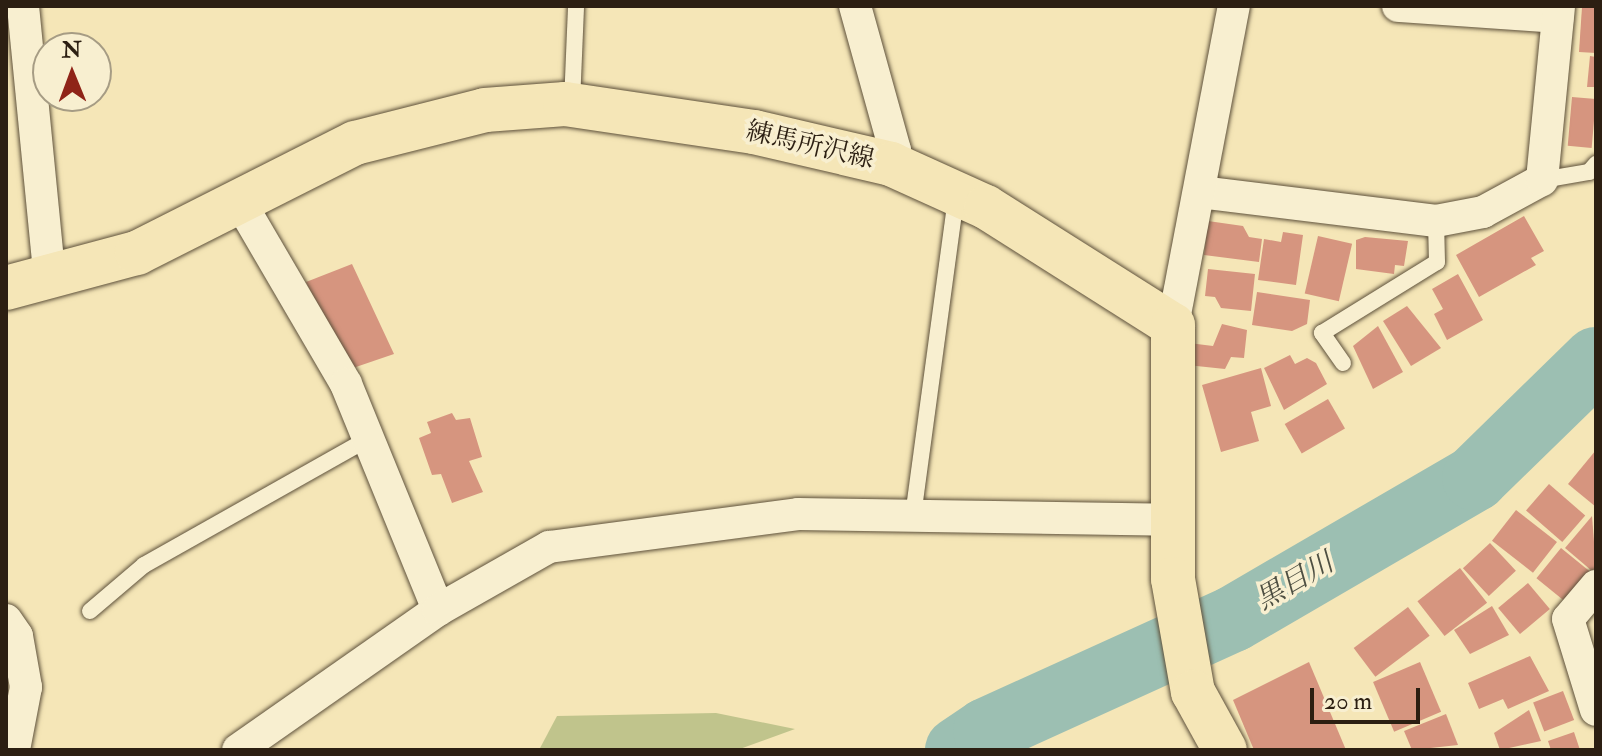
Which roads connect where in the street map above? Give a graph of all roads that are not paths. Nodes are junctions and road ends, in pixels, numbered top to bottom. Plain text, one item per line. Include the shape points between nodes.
1 (23, 6) edge
2 (576, 6) edge
3 (855, 6) edge
4 (1234, 6) edge
5 (1398, 6) edge
6 (1558, 12) edge
7 (572, 105) junction
8 (891, 164) junction
9 (1596, 164) edge
10 (1542, 180) junction
11 (959, 192) junction
12 (1200, 192) junction
13 (238, 199) junction
14 (1436, 221) junction
15 (50, 279) junction
16 (6, 288) edge
17 (1173, 325) junction
18 (1343, 363) dead end
19 (368, 439) junction
20 (913, 516) junction
21 (1169, 520) junction
22 (1596, 586) edge
23 (438, 610) junction
24 (90, 611) dead end
25 (6, 620) edge
26 (14, 664) edge
27 (1596, 710) edge
28 (14, 750) edge
29 (238, 750) edge
30 (1225, 750) edge

1 - 15 street
2 - 7 lane
3 - 8 street via 895,150
4 - 12 street
5 - 6 street
6 - 10 street
7 - 8 main road, 練馬所沢線 via 754,132
7 - 13 main road, 練馬所沢線 via 485,110 355,143
8 - 11 main road, 練馬所沢線
9 - 10 lane via 1589,172
10 - 14 street via 1483,212
11 - 17 main road, 練馬所沢線
11 - 20 lane
12 - 14 street
12 - 17 street
13 - 15 main road, 練馬所沢線 via 137,253
13 - 19 street via 346,384
14 - 18 lane via 1437,262 1322,333
15 - 16 main road, 練馬所沢線
17 - 21 main road
19 - 23 street
19 - 24 lane via 144,565
20 - 21 street
20 - 23 street via 798,514 549,547
21 - 30 main road via 1173,579 1193,692
22 - 27 street via 1568,619
23 - 29 street
25 - 26 street
26 - 28 street via 26,687

